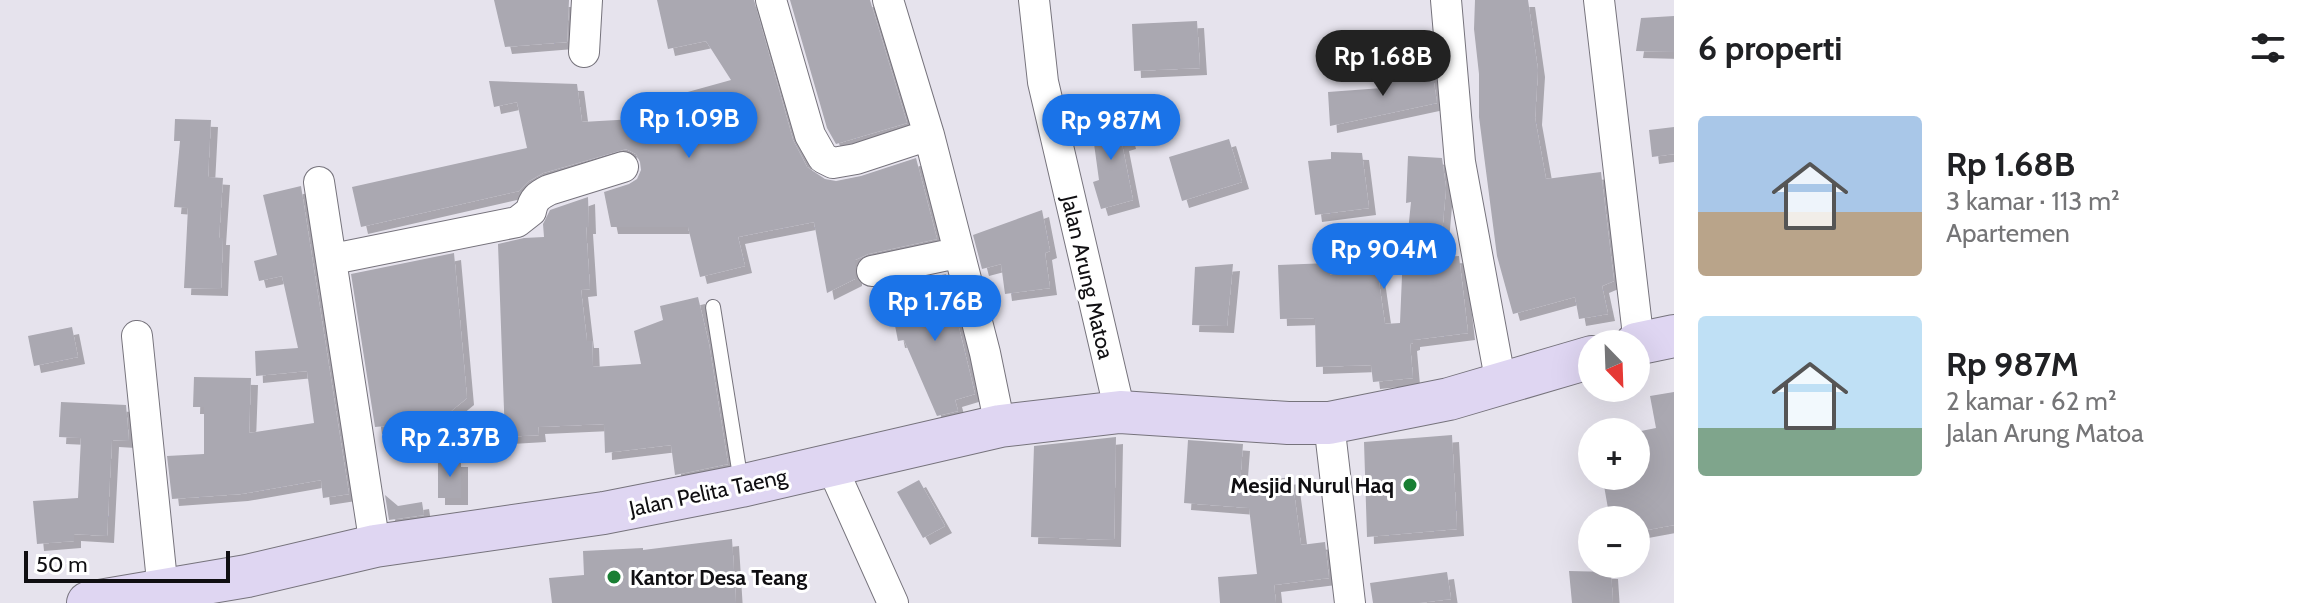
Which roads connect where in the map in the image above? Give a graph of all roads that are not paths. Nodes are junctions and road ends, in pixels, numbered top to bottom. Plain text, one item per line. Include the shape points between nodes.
1 (587, 0) edge
2 (771, 0) edge
3 (888, 0) edge
4 (1034, 0) edge
5 (1446, 0) edge
6 (1599, 0) edge
7 (584, 52) dead end
8 (929, 135) junction
9 (623, 167) dead end
10 (319, 182) dead end
11 (957, 253) junction
12 (333, 259) junction
13 (872, 271) dead end
14 (713, 307) dead end
15 (137, 336) dead end
16 (1659, 340) edge
17 (1578, 361) edge
18 (1501, 384) junction
19 (1120, 412) junction
20 (1329, 423) junction
21 (1000, 426) junction
22 (831, 465) junction
23 (741, 486) junction
24 (375, 546) junction
25 (248, 590) edge
26 (163, 591) junction
27 (88, 603) edge
28 (893, 603) edge
29 (1350, 603) edge

1 - 7 street
2 - 8 street via 810,135 823,158 833,163 856,159
3 - 8 street
4 - 19 street, Jalan Arung Matoa via 1043,82
5 - 18 street via 1460,162
6 - 16 street
8 - 11 street
9 - 12 street via 539,195 517,222
10 - 12 street
11 - 13 street
11 - 21 street
12 - 24 street
14 - 23 lane
15 - 26 street
17 - 18 street, Jalan Pelita Taeng
18 - 20 street, Jalan Pelita Taeng
19 - 20 street, Jalan Pelita Taeng
19 - 21 street, Jalan Pelita Taeng
20 - 29 street
21 - 22 street, Jalan Pelita Taeng
22 - 23 street, Jalan Pelita Taeng
22 - 28 street
23 - 24 street, Jalan Pelita Taeng via 604,513
24 - 25 street, Jalan Pelita Taeng
25 - 26 street, Jalan Pelita Taeng
26 - 27 street, Jalan Pelita Taeng

